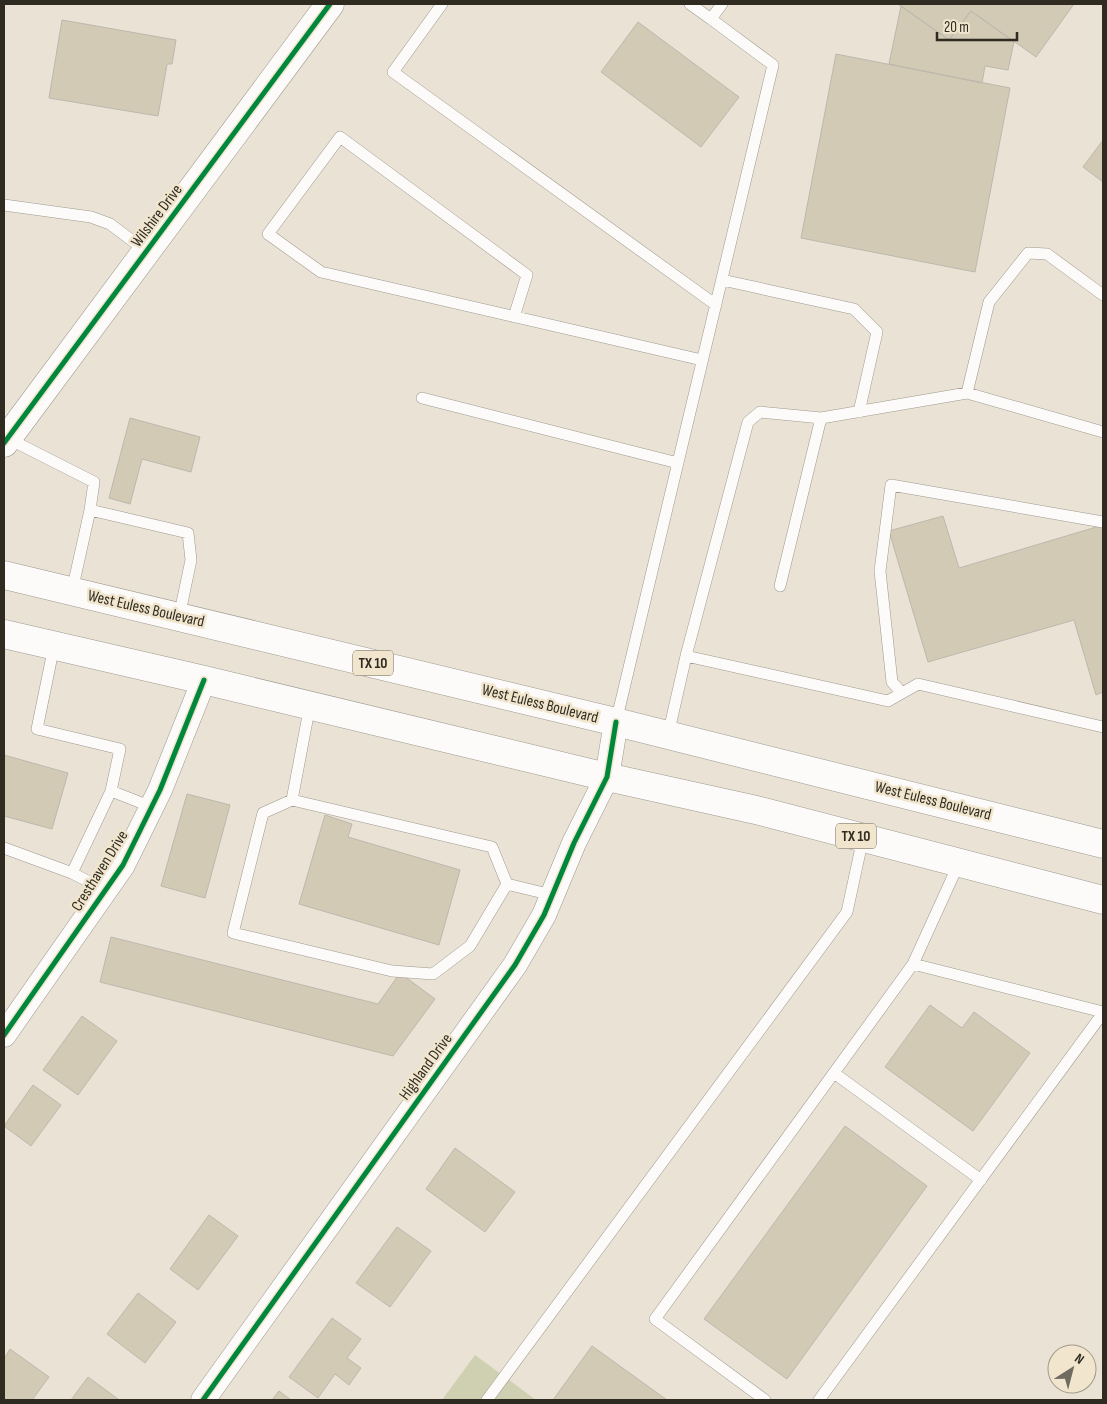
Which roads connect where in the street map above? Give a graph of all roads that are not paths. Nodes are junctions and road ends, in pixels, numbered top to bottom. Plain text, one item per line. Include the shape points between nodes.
1 (330, 4) edge
2 (442, 4) edge
3 (690, 4) edge
4 (722, 4) edge
5 (711, 19) junction
6 (4, 205) edge
7 (146, 251) junction
8 (722, 280) junction
9 (1103, 295) edge
10 (716, 305) junction
11 (514, 317) junction
12 (702, 360) junction
13 (967, 394) junction
14 (422, 398) dead end
15 (859, 412) junction
16 (821, 418) junction
17 (1103, 432) edge
18 (6, 440) edge
19 (678, 463) junction
20 (90, 510) junction
21 (1103, 522) edge
22 (4, 575) edge
23 (780, 586) dead end
24 (72, 591) junction
25 (179, 617) junction
26 (4, 634) edge
27 (54, 646) junction
28 (686, 656) junction
29 (204, 680) junction
30 (902, 693) junction
31 (310, 705) junction
32 (616, 722) junction
33 (1103, 727) edge
34 (668, 735) junction
35 (607, 777) junction
36 (111, 791) junction
37 (292, 800) junction
38 (152, 806) junction
39 (863, 838) junction
40 (1103, 844) edge
41 (4, 848) edge
42 (959, 863) junction
43 (72, 873) junction
44 (507, 884) junction
45 (105, 890) junction
46 (552, 895) junction
47 (1103, 900) edge
48 (914, 964) junction
49 (1103, 1013) edge
50 (4, 1035) edge
51 (834, 1073) junction
52 (980, 1180) junction
53 (203, 1400) edge
54 (487, 1400) edge
55 (765, 1400) edge
56 (819, 1400) edge

1 - 7 main road, Wilshire Drive
2 - 10 lane via 393,72
3 - 5 lane
4 - 5 lane
5 - 8 lane via 773,65
6 - 7 lane via 91,217 110,224
7 - 18 main road, Wilshire Drive
8 - 10 lane
8 - 15 lane via 854,309 877,332
9 - 13 lane via 1047,254 1028,253 989,302
10 - 12 lane
11 - 11 lane via 321,272 268,234 340,137 527,275
11 - 12 lane
12 - 19 lane
13 - 15 lane
13 - 17 lane
14 - 19 lane
15 - 16 lane
16 - 23 lane
16 - 28 lane via 760,412 748,422
18 - 20 lane via 94,482
19 - 32 lane
20 - 24 lane
20 - 25 lane via 188,533 191,560
21 - 30 lane via 891,485 880,570 892,682
22 - 24 main road, West Euless Boulevard / TX 10
24 - 25 main road, West Euless Boulevard / TX 10
25 - 32 main road, West Euless Boulevard / TX 10
26 - 27 main road, TX 10
27 - 29 main road, TX 10
27 - 36 lane via 37,729 120,749
28 - 30 lane via 888,701
28 - 34 lane
29 - 31 main road, TX 10
29 - 38 street, Cresthaven Drive
30 - 33 lane via 918,684
31 - 35 main road, TX 10
31 - 37 lane
32 - 34 main road, West Euless Boulevard / TX 10
32 - 35 street, Highland Drive
34 - 40 main road, West Euless Boulevard / TX 10
35 - 39 main road, TX 10
35 - 46 street, Highland Drive
36 - 38 lane
36 - 43 lane
37 - 44 lane via 492,847
37 - 44 lane via 263,813 233,933 392,971 434,974 470,946
38 - 45 street, Cresthaven Drive via 123,865
39 - 42 main road, TX 10
39 - 54 lane via 847,912
41 - 43 lane
42 - 47 main road, TX 10
42 - 48 lane
43 - 45 lane
44 - 46 lane
45 - 50 street, Cresthaven Drive
46 - 53 street, Highland Drive via 515,965
48 - 49 lane
48 - 51 lane
49 - 52 lane
51 - 52 lane
51 - 55 lane via 655,1319
52 - 56 lane

